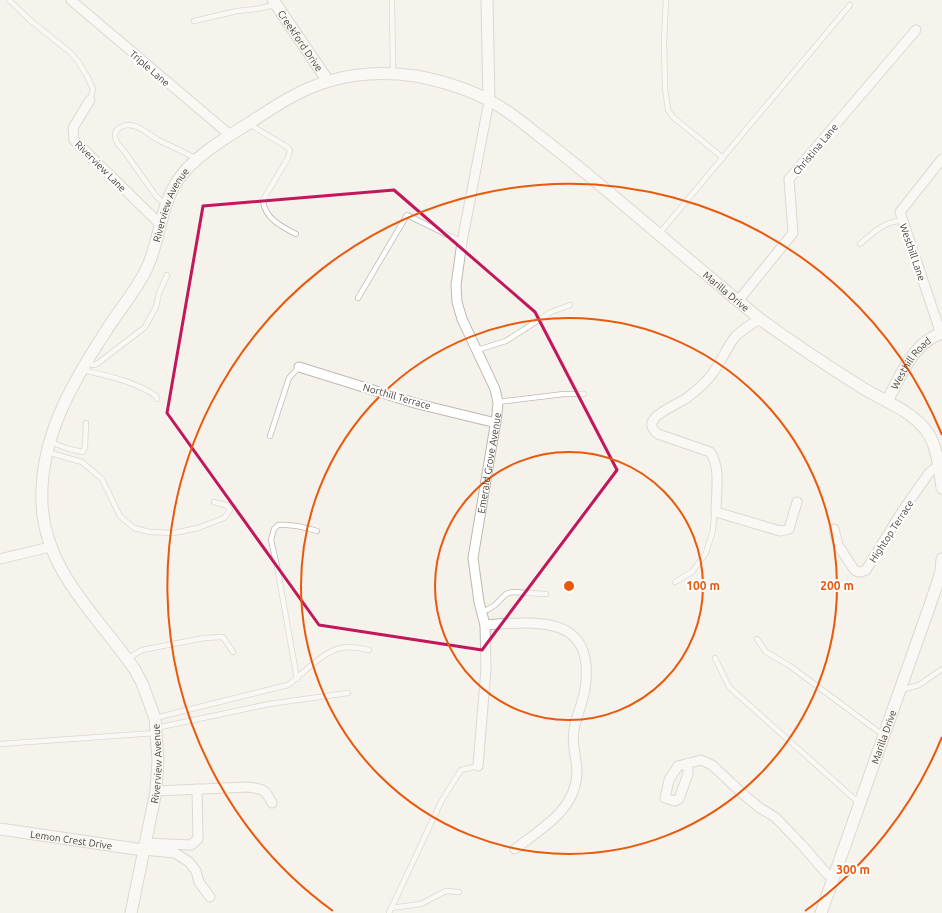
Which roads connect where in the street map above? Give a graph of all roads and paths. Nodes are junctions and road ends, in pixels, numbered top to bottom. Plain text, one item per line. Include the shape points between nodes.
1 (9, 0) edge
2 (71, 0) edge
3 (392, 0) edge
4 (487, 0) edge
5 (666, 0) edge
6 (275, 2) edge
7 (850, 5) dead end
8 (194, 21) dead end
9 (916, 30) dead end
10 (393, 74) junction
11 (328, 81) junction
12 (90, 100) joint
13 (490, 101) junction
14 (248, 124) junction
15 (230, 135) junction
16 (723, 158) junction
17 (197, 159) junction
18 (942, 159) edge
19 (166, 205) junction
20 (902, 221) junction
21 (160, 224) junction
22 (296, 234) dead end
23 (659, 234) junction
24 (462, 242) junction
25 (860, 244) dead end
26 (167, 276) dead end
27 (358, 298) dead end
28 (738, 301) junction
29 (570, 305) dead end
30 (760, 319) junction
31 (941, 334) edge
32 (477, 350) junction
33 (85, 366) junction
34 (299, 367) joint
35 (584, 394) dead end
36 (157, 399) dead end
37 (887, 401) junction
38 (498, 402) junction
39 (86, 423) dead end
40 (496, 423) junction
41 (270, 436) dead end
42 (49, 447) junction
43 (938, 465) junction
44 (942, 488) edge
45 (214, 502) dead end
46 (797, 502) dead end
47 (716, 512) junction
48 (834, 529) dead end
49 (317, 531) dead end
50 (50, 547) junction
51 (0, 559) edge
52 (942, 559) edge
53 (941, 572) edge
54 (675, 582) dead end
55 (546, 594) dead end
56 (480, 610) junction
57 (486, 624) junction
58 (757, 639) dead end
59 (370, 650) dead end
60 (232, 652) dead end
61 (715, 658) dead end
62 (127, 659) junction
63 (942, 669) edge
64 (297, 679) junction
65 (900, 691) junction
66 (348, 693) dead end
67 (156, 726) junction
68 (884, 736) junction
69 (0, 744) edge
70 (688, 763) dead end
71 (478, 766) joint
72 (197, 789) junction
73 (156, 791) junction
74 (272, 803) dead end
75 (860, 804) junction
76 (0, 829) edge
77 (144, 847) junction
78 (515, 849) dead end
79 (833, 877) junction
80 (459, 892) dead end
81 (210, 897) dead end
82 (390, 911) edge
83 (132, 913) edge
84 (822, 913) edge

1 - 12 lane via 71,53 93,89
2 - 15 street, Triple Lane
3 - 10 lane
4 - 13 street, Emerald Grove Avenue
5 - 16 lane via 664,40 668,110
6 - 8 lane via 256,9 237,10
6 - 11 street, Creekford Drive
7 - 16 lane
9 - 28 street, Christina Lane via 789,180 793,233
10 - 11 street, Riverview Avenue
10 - 13 street, Riverview Avenue via 444,82
11 - 14 street, Riverview Avenue via 283,102
12 - 21 street, Riverview Lane via 73,128 74,140
13 - 23 street, Marilla Drive via 510,113
13 - 24 street, Emerald Grove Avenue
14 - 15 street, Riverview Avenue
14 - 22 lane via 290,150 288,158 263,200 263,205 278,225
15 - 17 street, Riverview Avenue
16 - 23 lane
17 - 19 street, Riverview Avenue via 178,180
17 - 19 lane via 138,127 128,125 116,130 114,136 118,145 156,196
18 - 20 street, Westhill Lane via 900,212
19 - 21 street, Riverview Avenue
20 - 25 lane via 894,220 884,225
20 - 31 street, Westhill Lane
21 - 33 street, Riverview Avenue via 143,277
23 - 28 street, Marilla Drive
24 - 27 lane via 407,215
24 - 32 street, Emerald Grove Avenue via 456,285 457,302
26 - 33 lane via 159,293 156,308 145,327 97,364
28 - 30 street, Marilla Drive
29 - 32 lane via 550,312 506,341
30 - 37 street, Marilla Drive via 834,370
30 - 47 street via 734,338 705,383 685,400 659,414 652,423 658,434 710,452 715,458
31 - 37 street, Westhill Road via 925,341 914,353
32 - 38 street, Emerald Grove Avenue via 495,389
33 - 36 lane via 143,388
33 - 42 street, Riverview Avenue via 61,409
34 - 40 street, Northill Terrace via 418,404
34 - 41 lane via 289,378
35 - 38 lane
37 - 43 street, Marilla Drive via 913,418 928,433
38 - 40 street, Emerald Grove Avenue
39 - 42 lane via 83,452
40 - 56 street, Emerald Grove Avenue via 473,558
42 - 45 lane via 82,462 102,479 120,516 134,528 174,533 198,528 224,518 230,510 226,504
42 - 50 street, Riverview Avenue via 42,479 42,506
43 - 44 street, Marilla Drive
43 - 48 street, Hightop Terrace via 929,473 901,513 866,570 861,572 853,568 838,544
46 - 47 street via 789,529 785,530
47 - 54 lane via 706,554 692,572
49 - 64 lane via 287,524 278,525 271,540 278,566
50 - 51 street
50 - 62 street, Riverview Avenue via 68,583
52 - 53 street, Marilla Drive
53 - 65 street, Marilla Drive
55 - 56 lane via 512,592 487,610
56 - 57 street, Emerald Grove Avenue
57 - 71 street, Emerald Grove Avenue via 486,669
57 - 78 street via 527,622 562,628 578,640 585,656 585,690 573,732 577,773 572,795 558,816
58 - 68 lane via 766,652 790,666
59 - 64 lane via 357,647 341,648 321,657
60 - 62 lane via 223,637 216,637 142,650
61 - 75 lane via 729,687
62 - 67 street, Riverview Avenue via 142,683
63 - 65 lane via 918,685
64 - 67 lane via 288,686
65 - 68 street, Marilla Drive
66 - 67 lane via 269,704
67 - 69 lane
67 - 73 street, Riverview Avenue
68 - 75 street, Marilla Drive
70 - 79 street via 701,760 712,765 744,795 775,817 827,874
71 - 82 lane via 461,770 442,800
72 - 73 street
72 - 74 street via 262,789
72 - 77 street via 198,839 191,845
73 - 77 street, Riverview Avenue
75 - 79 street, Marilla Drive
76 - 77 street, Lemon Crest Drive
77 - 81 street via 175,853 189,862
77 - 83 street, Riverview Avenue
79 - 84 street, Marilla Drive
80 - 82 lane via 446,892 421,904

